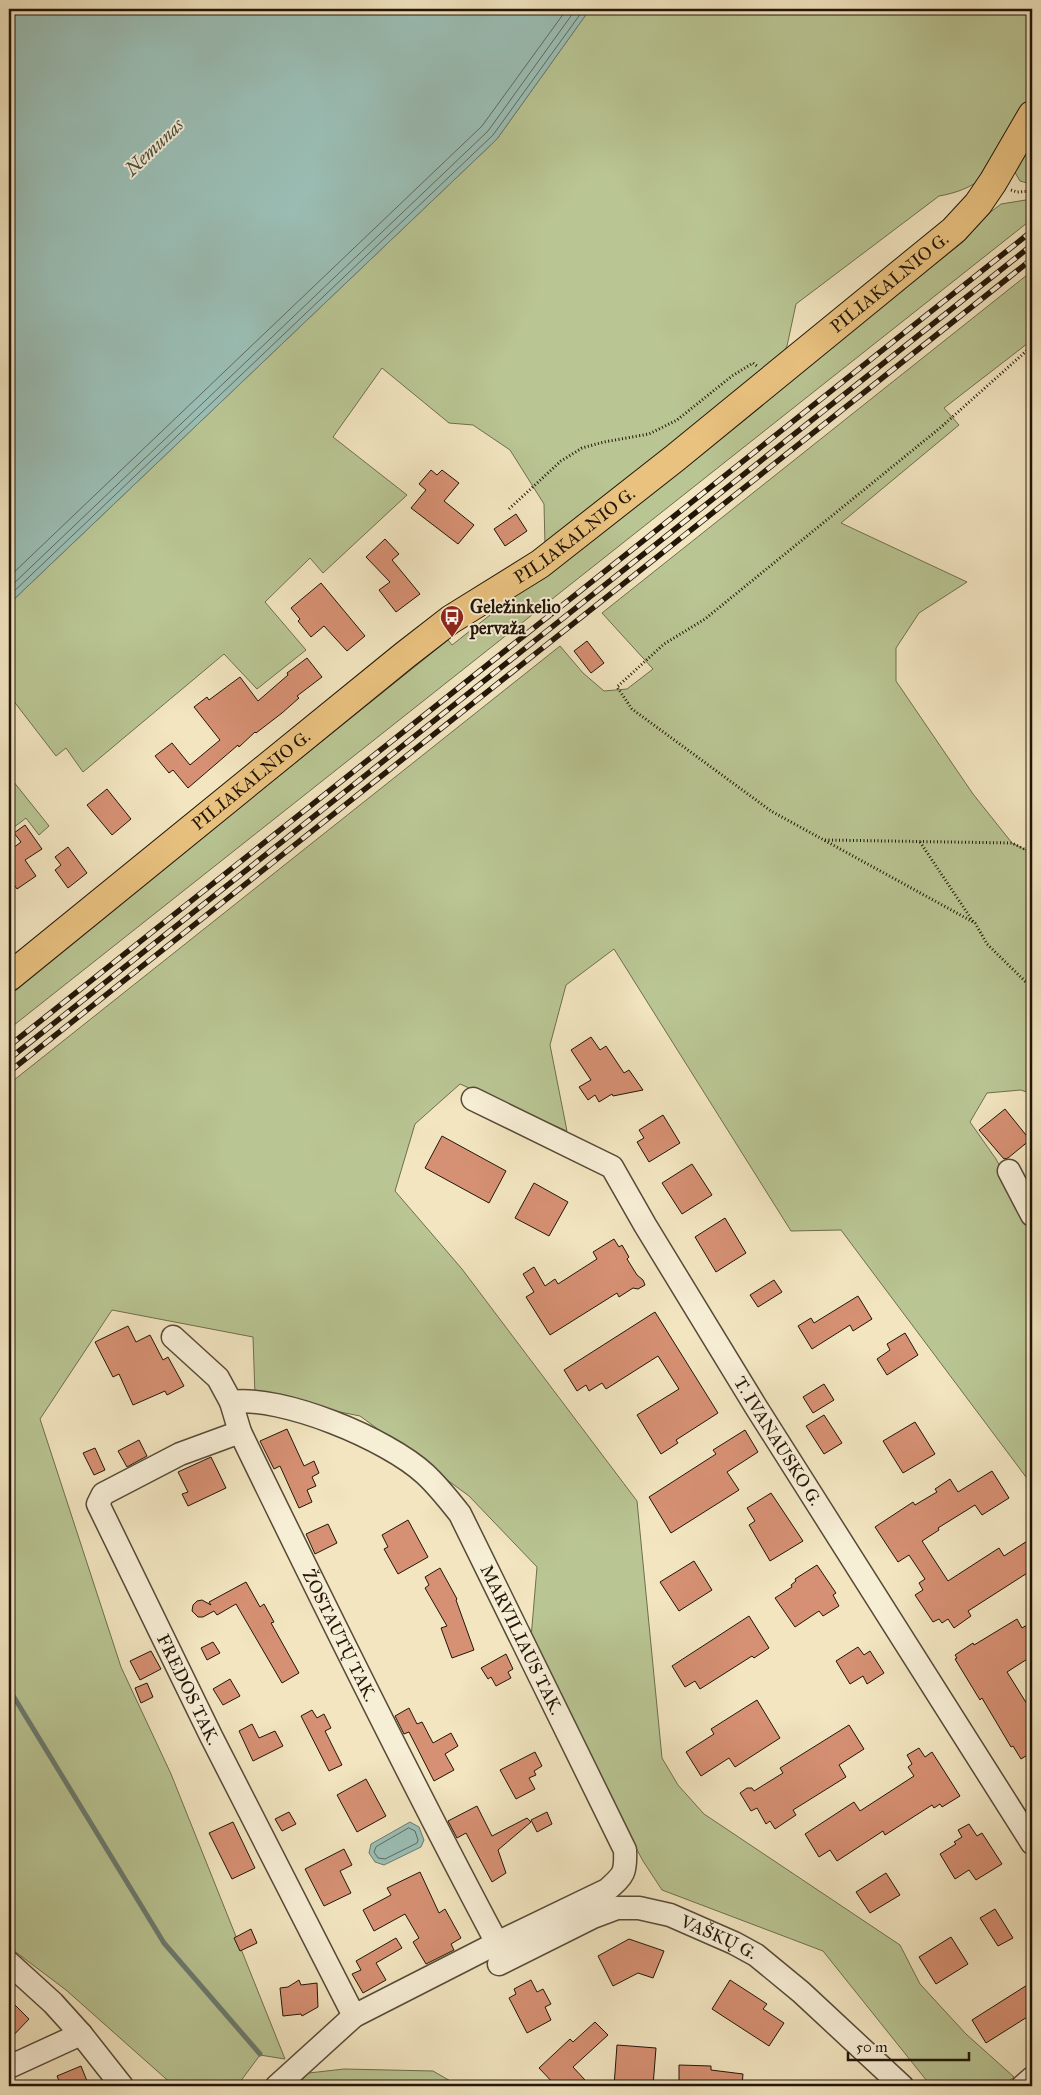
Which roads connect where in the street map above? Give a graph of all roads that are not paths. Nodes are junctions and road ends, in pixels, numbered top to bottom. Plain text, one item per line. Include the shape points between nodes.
1 (1032, 115) edge
2 (9, 977) edge
3 (473, 1099) dead end
4 (1008, 1172) dead end
5 (1032, 1215) edge
6 (173, 1337) dead end
7 (231, 1402) junction
8 (240, 1432) junction
9 (1032, 1843) edge
10 (498, 1954) junction
11 (9, 1963) edge
12 (354, 2016) junction
13 (81, 2034) junction
14 (9, 2067) edge
15 (1032, 2078) edge
16 (122, 2086) edge
17 (277, 2086) edge
18 (902, 2086) edge
19 (1023, 2086) edge

1 - 2 main road, PILIAKALNIO G. via 993,182 954,230 540,564 450,620 336,710
3 - 9 street, T. IVANAUSKO G. via 612,1167 756,1407
4 - 5 street
6 - 7 street, ŽOSTAUTŲ TAK. via 218,1378
7 - 8 street, ŽOSTAUTŲ TAK.
7 - 10 street, MARVILIAUS TAK. via 270,1404 341,1424 424,1472 440,1490 460,1514 625,1850 626,1868 620,1879 607,1890
8 - 10 street, ŽOSTAUTŲ TAK.
8 - 12 street, FREDOS TAK. via 180,1454 103,1494 98,1504 211,1736
10 - 12 street, VAŠKŲ G.
10 - 18 street, VAŠKŲ G. via 617,1908 639,1908 670,1915 734,1942 756,1955 801,1992
11 - 13 street
12 - 17 street, VAŠKŲ G.
13 - 14 street
13 - 16 street
15 - 19 street

